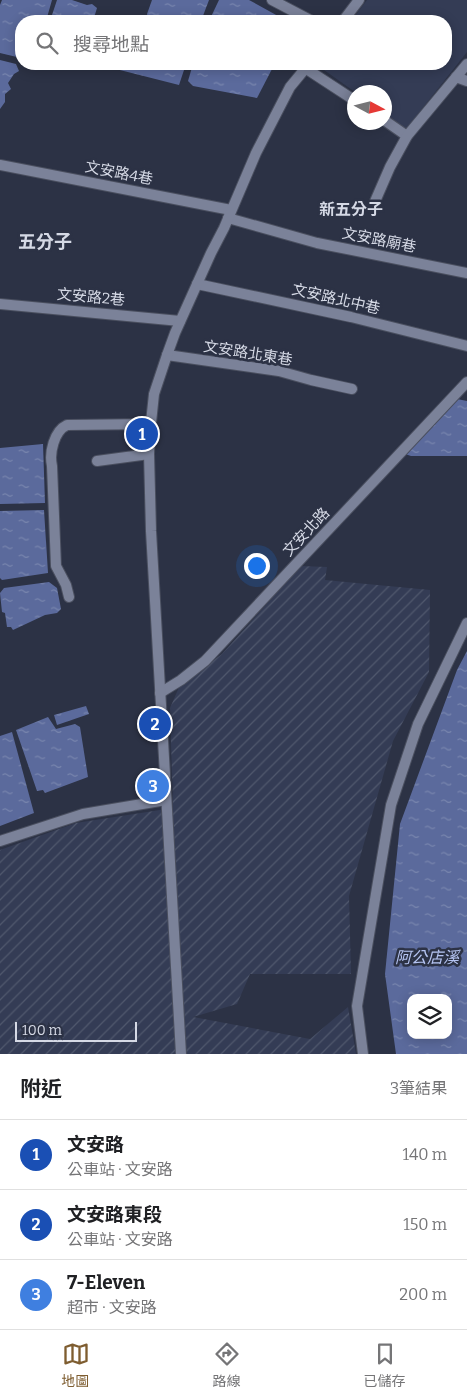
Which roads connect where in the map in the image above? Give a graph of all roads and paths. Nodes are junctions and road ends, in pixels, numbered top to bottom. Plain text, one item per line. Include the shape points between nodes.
1 (272, 0) edge
2 (359, 0) edge
3 (301, 15) edge
4 (348, 15) edge
5 (467, 64) edge
6 (304, 70) edge
7 (313, 70) edge
8 (456, 77) junction
9 (467, 82) edge
10 (347, 95) edge
11 (392, 126) edge
12 (407, 136) junction
13 (0, 166) edge
14 (373, 206) dead end
15 (230, 214) junction
16 (467, 273) edge
17 (197, 284) junction
18 (0, 304) edge
19 (180, 321) junction
20 (467, 346) edge
21 (167, 355) junction
22 (467, 382) edge
23 (352, 389) dead end
24 (150, 424) junction
25 (149, 454) junction
26 (97, 461) dead end
27 (68, 597) dead end
28 (467, 623) edge
29 (160, 693) junction
30 (166, 800) junction
31 (0, 842) edge
32 (181, 1054) edge
33 (363, 1054) edge

1 - 3 street
2 - 4 street
5 - 8 street
6 - 15 street via 290,87 256,153
7 - 10 street
8 - 9 street
8 - 12 street
11 - 12 street
12 - 14 street
13 - 15 street, 文安路4巷
15 - 16 street, 文安路廟巷 via 312,242
15 - 17 street
17 - 19 street
17 - 20 street, 文安路北中巷
18 - 19 street, 文安路2巷
19 - 21 street
21 - 23 street, 文安路北東巷 via 279,371
21 - 24 street via 154,394
22 - 29 street, 文安北路 via 205,661
24 - 25 street
24 - 27 street via 67,426 58,433 50,459 56,566
25 - 26 street
25 - 29 street
28 - 33 street via 418,724 391,805 357,1006
29 - 30 street
30 - 31 street via 83,814
30 - 32 street

